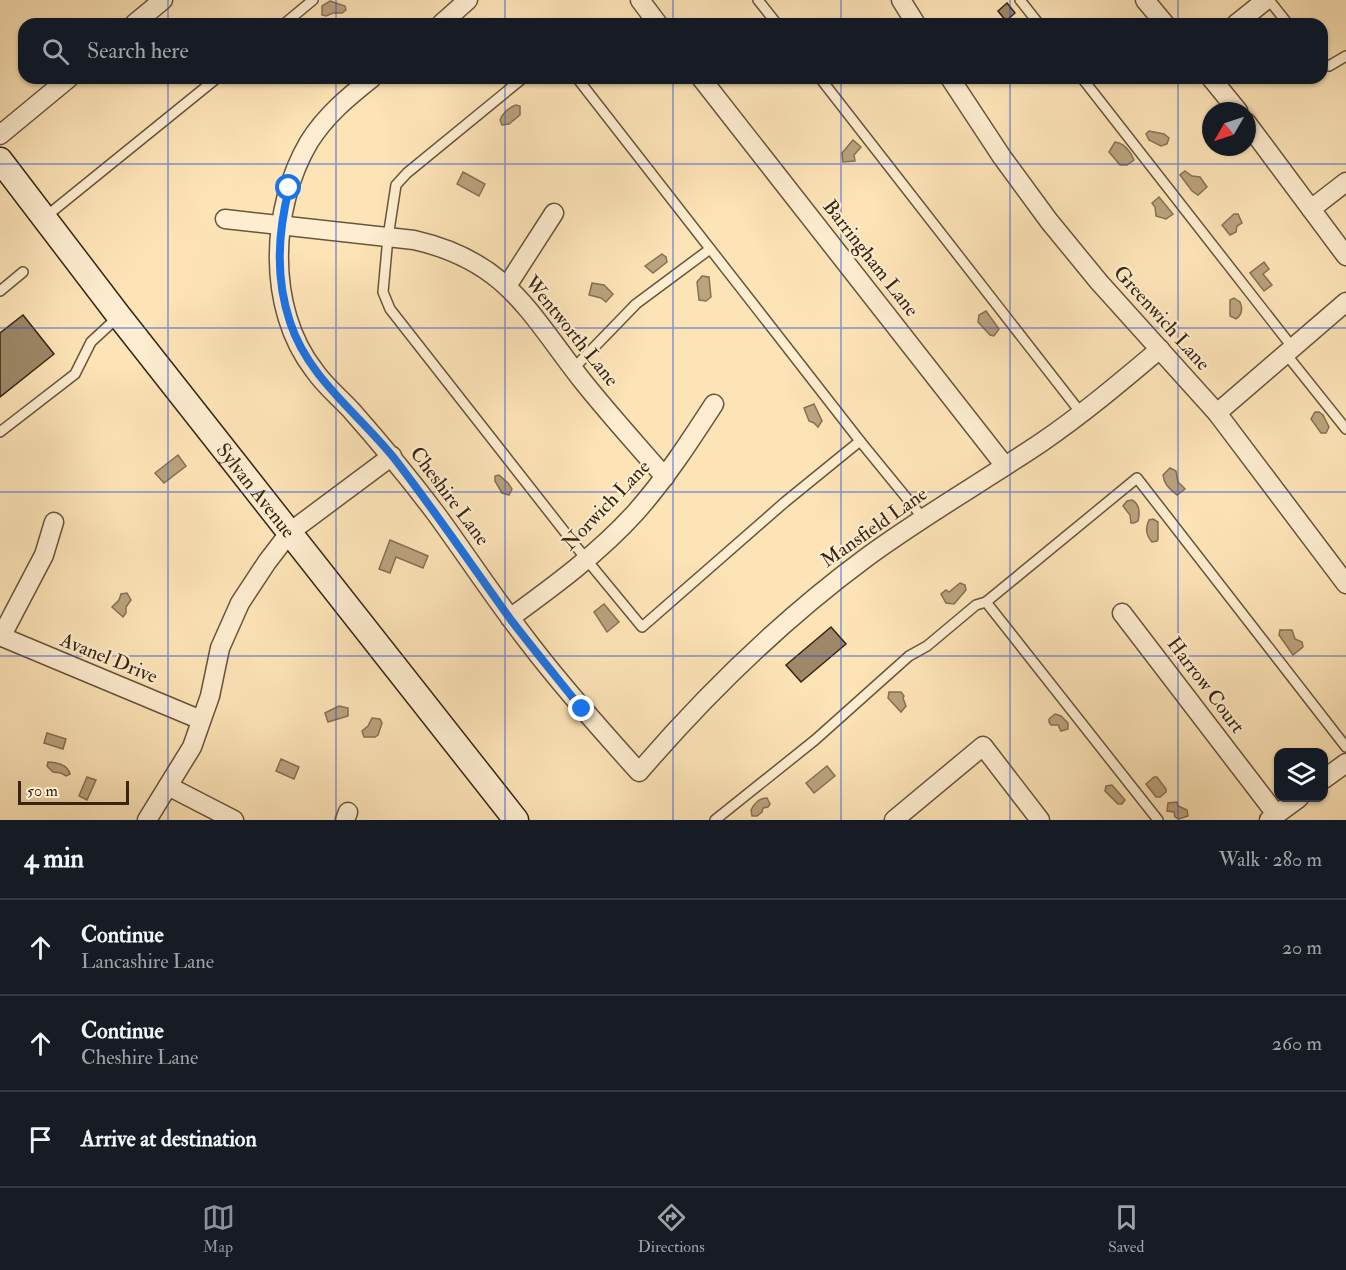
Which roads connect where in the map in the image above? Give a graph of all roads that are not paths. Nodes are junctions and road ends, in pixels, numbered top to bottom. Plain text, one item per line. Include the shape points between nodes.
1 (164, 0) edge
2 (313, 0) edge
3 (468, 0) edge
4 (640, 0) edge
5 (758, 0) edge
6 (901, 0) edge
7 (1020, 0) edge
8 (1145, 0) edge
9 (1267, 0) edge
10 (142, 18) edge
11 (291, 18) edge
12 (448, 18) edge
13 (654, 18) edge
14 (772, 18) edge
15 (912, 18) edge
16 (1034, 18) edge
17 (1160, 18) edge
18 (1244, 18) edge
19 (1283, 18) edge
20 (1346, 56) edge
21 (1328, 66) edge
22 (62, 84) edge
23 (210, 84) edge
24 (364, 84) edge
25 (516, 84) edge
26 (582, 84) edge
27 (706, 84) edge
28 (825, 84) edge
29 (955, 84) edge
30 (1087, 84) edge
31 (1216, 84) edge
32 (1231, 102) edge
33 (0, 135) edge
34 (1256, 135) edge
35 (0, 160) edge
36 (1346, 182) edge
37 (1311, 209) junction
38 (554, 213) dead end
39 (44, 218) junction
40 (225, 219) dead end
41 (281, 226) junction
42 (388, 237) junction
43 (710, 249) junction
44 (1346, 256) edge
45 (23, 272) dead end
46 (507, 286) junction
47 (0, 291) edge
48 (1346, 302) edge
49 (119, 316) junction
50 (1160, 349) junction
51 (1289, 351) junction
52 (573, 369) junction
53 (714, 404) dead end
54 (1082, 413) junction
55 (1217, 413) junction
56 (1346, 429) edge
57 (0, 432) edge
58 (860, 441) junction
59 (392, 456) junction
60 (1005, 466) junction
61 (665, 477) junction
62 (923, 519) junction
63 (54, 522) dead end
64 (290, 532) junction
65 (586, 559) junction
66 (1346, 584) edge
67 (986, 602) junction
68 (1122, 613) dead end
69 (510, 618) junction
70 (1, 637) edge
71 (201, 720) junction
72 (1346, 747) edge
73 (1346, 763) edge
74 (639, 772) joint
75 (1328, 776) edge
76 (168, 786) junction
77 (1294, 802) edge
78 (1273, 817) edge
79 (147, 820) edge
80 (234, 820) edge
81 (516, 820) edge
82 (715, 820) edge
83 (894, 820) edge
84 (1040, 820) edge
85 (1158, 820) edge

1 - 10 street
2 - 11 lane
3 - 12 street
4 - 13 street
5 - 14 lane
6 - 15 street
7 - 16 lane
8 - 17 street
9 - 18 street
9 - 19 lane
20 - 21 lane
22 - 33 street
23 - 39 lane
24 - 41 street, Cheshire Lane via 343,101 309,142 289,188
25 - 42 lane via 396,185
26 - 43 lane
27 - 60 street, Barringham Lane
28 - 54 lane
29 - 50 street, Greenwich Lane via 1002,158 1049,221
30 - 51 lane
31 - 32 street
34 - 37 street
35 - 39 main road, Sylvan Avenue
36 - 37 street
37 - 44 street
38 - 46 street
39 - 49 main road, Sylvan Avenue
40 - 41 street, Wentworth Lane
41 - 42 street, Wentworth Lane
41 - 59 street, Cheshire Lane via 282,296 300,346 314,370
42 - 46 street, Wentworth Lane via 439,246 462,255
42 - 65 lane via 383,292 390,309
43 - 52 lane via 636,304
43 - 58 lane
45 - 47 lane
46 - 52 street, Wentworth Lane
48 - 51 street
49 - 57 lane via 92,342 75,374
49 - 64 main road, Sylvan Avenue
50 - 54 street, Mansfield Lane
50 - 55 street, Greenwich Lane
51 - 55 street
51 - 56 lane
52 - 61 street, Wentworth Lane
53 - 61 street, Norwich Lane
54 - 60 street, Mansfield Lane
55 - 66 street, Greenwich Lane
58 - 62 lane
58 - 65 lane via 642,627
59 - 64 street
59 - 69 street, Cheshire Lane
60 - 62 street, Mansfield Lane
61 - 65 street, Norwich Lane via 636,512
62 - 74 street, Mansfield Lane via 822,592 724,680
63 - 70 street via 44,555
64 - 71 street via 240,603 220,648
64 - 81 main road, Sylvan Avenue
65 - 69 street, Norwich Lane
67 - 72 lane via 1137,478
67 - 82 lane via 976,605 909,656 815,740
67 - 85 lane
68 - 78 street, Harrow Court
69 - 74 street, Cheshire Lane via 582,709
70 - 71 street, Avanel Drive
71 - 76 street via 192,747
73 - 75 street
76 - 79 street
76 - 80 street
77 - 78 street
83 - 84 street via 983,746

